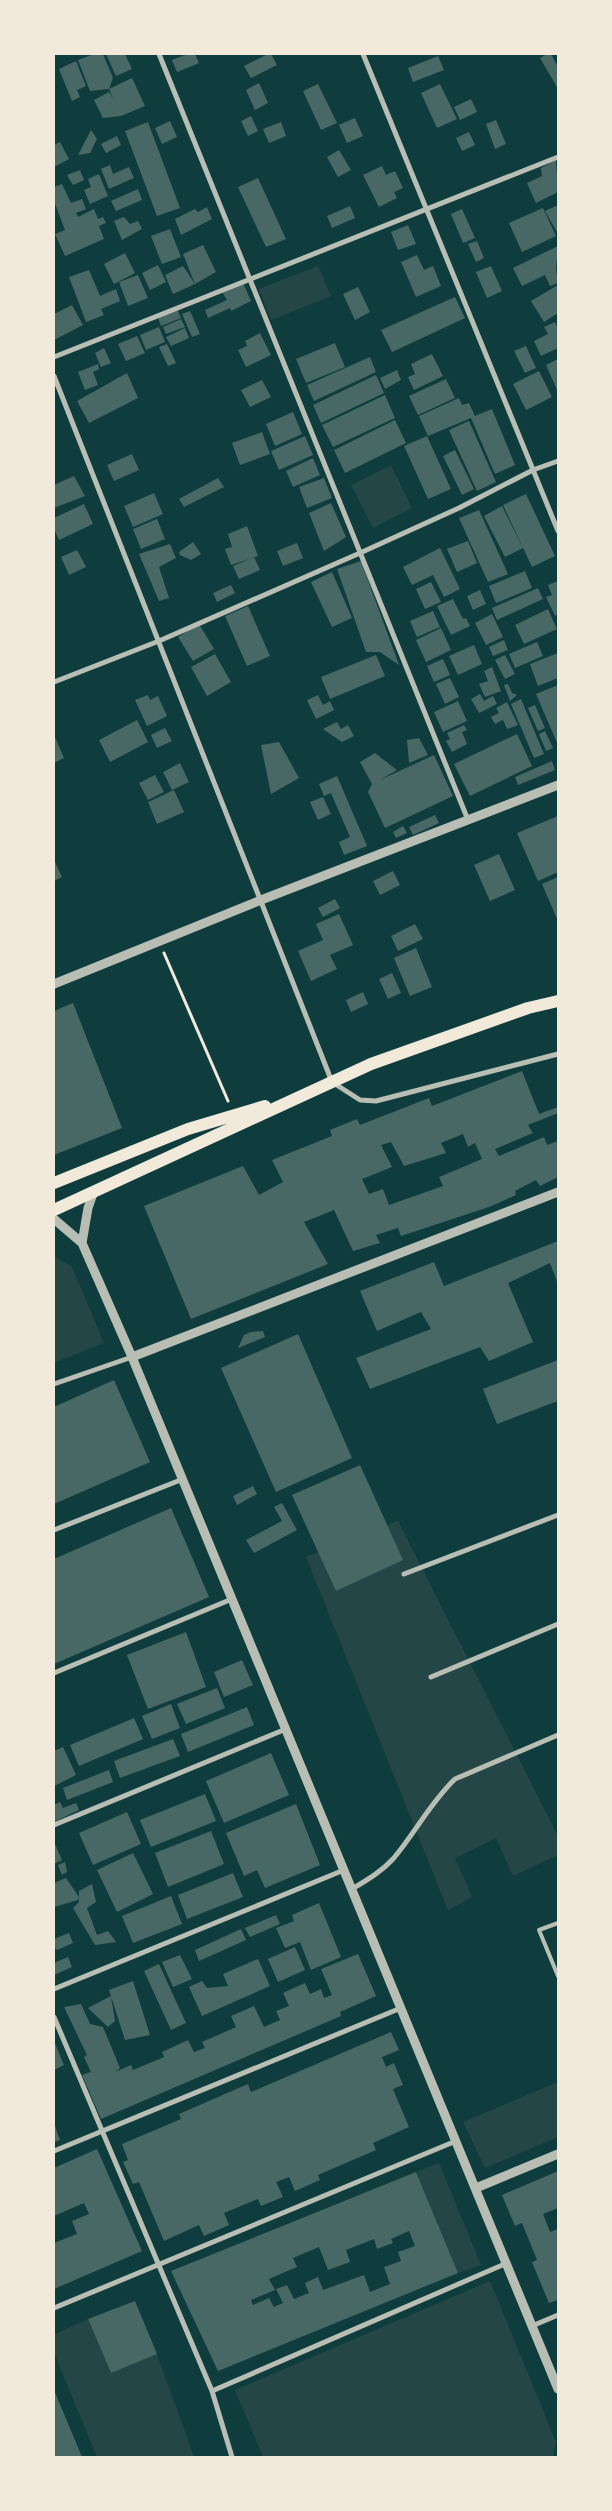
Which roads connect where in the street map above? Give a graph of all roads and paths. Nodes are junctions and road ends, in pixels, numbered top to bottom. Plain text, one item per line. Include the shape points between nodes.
1 (159, 54) edge
2 (363, 54) edge
3 (558, 157) edge
4 (426, 209) junction
5 (250, 279) junction
6 (54, 357) edge
7 (54, 376) edge
8 (558, 461) edge
9 (533, 470) junction
10 (558, 531) edge
11 (360, 553) junction
12 (158, 641) junction
13 (54, 682) edge
14 (558, 785) edge
15 (468, 820) junction
16 (261, 900) junction
17 (159, 941) junction
18 (54, 981) edge
19 (558, 1001) edge
20 (558, 1054) edge
21 (332, 1082) junction
22 (303, 1094) junction
23 (234, 1115) junction
24 (54, 1183) edge
25 (94, 1191) junction
26 (558, 1192) edge
27 (54, 1210) edge
28 (54, 1220) edge
29 (82, 1243) junction
30 (132, 1357) junction
31 (54, 1384) edge
32 (183, 1479) junction
33 (558, 1515) edge
34 (54, 1530) edge
35 (404, 1574) dead end
36 (233, 1599) junction
37 (558, 1624) edge
38 (54, 1673) edge
39 (431, 1677) dead end
40 (286, 1729) junction
41 (558, 1735) edge
42 (54, 1824) edge
43 (344, 1870) junction
44 (352, 1889) junction
45 (558, 1922) edge
46 (558, 1976) edge
47 (54, 1989) edge
48 (401, 2008) junction
49 (54, 2017) edge
50 (102, 2131) junction
51 (456, 2141) junction
52 (54, 2152) edge
53 (558, 2154) edge
54 (476, 2188) junction
55 (507, 2263) junction
56 (158, 2264) junction
57 (54, 2308) edge
58 (558, 2315) edge
59 (532, 2326) junction
60 (558, 2389) edge
61 (212, 2391) junction
62 (232, 2457) edge

1 - 5 street
2 - 4 street
3 - 4 street
4 - 5 street
4 - 9 street
5 - 6 street
5 - 11 street
7 - 12 street
8 - 9 street
9 - 10 street
9 - 11 street
11 - 12 street
11 - 15 street
12 - 13 street
12 - 16 street
14 - 15 street
15 - 16 street
16 - 17 street
16 - 21 street
17 - 18 street
17 - 23 path
19 - 21 main road via 528,1008 371,1064
20 - 21 street via 376,1102 360,1100
21 - 22 main road
22 - 23 main road
22 - 25 main road
23 - 24 main road via 188,1129
25 - 27 main road
25 - 29 street
26 - 30 street
28 - 29 street
29 - 30 street
30 - 31 street
30 - 32 street
32 - 34 street
32 - 36 street
33 - 35 street
36 - 38 street
36 - 40 street
37 - 39 street
40 - 42 street
40 - 43 street
41 - 44 street via 455,1779 392,1859 374,1876
43 - 44 street
43 - 47 street
44 - 48 street
45 - 46 lane via 540,1930
48 - 50 street
48 - 51 street
49 - 50 street
50 - 52 street
50 - 56 street
51 - 54 street
51 - 56 street
53 - 54 street
54 - 55 street
55 - 59 street
55 - 61 street
56 - 57 street
56 - 61 street
58 - 59 street
59 - 60 street
61 - 62 street

